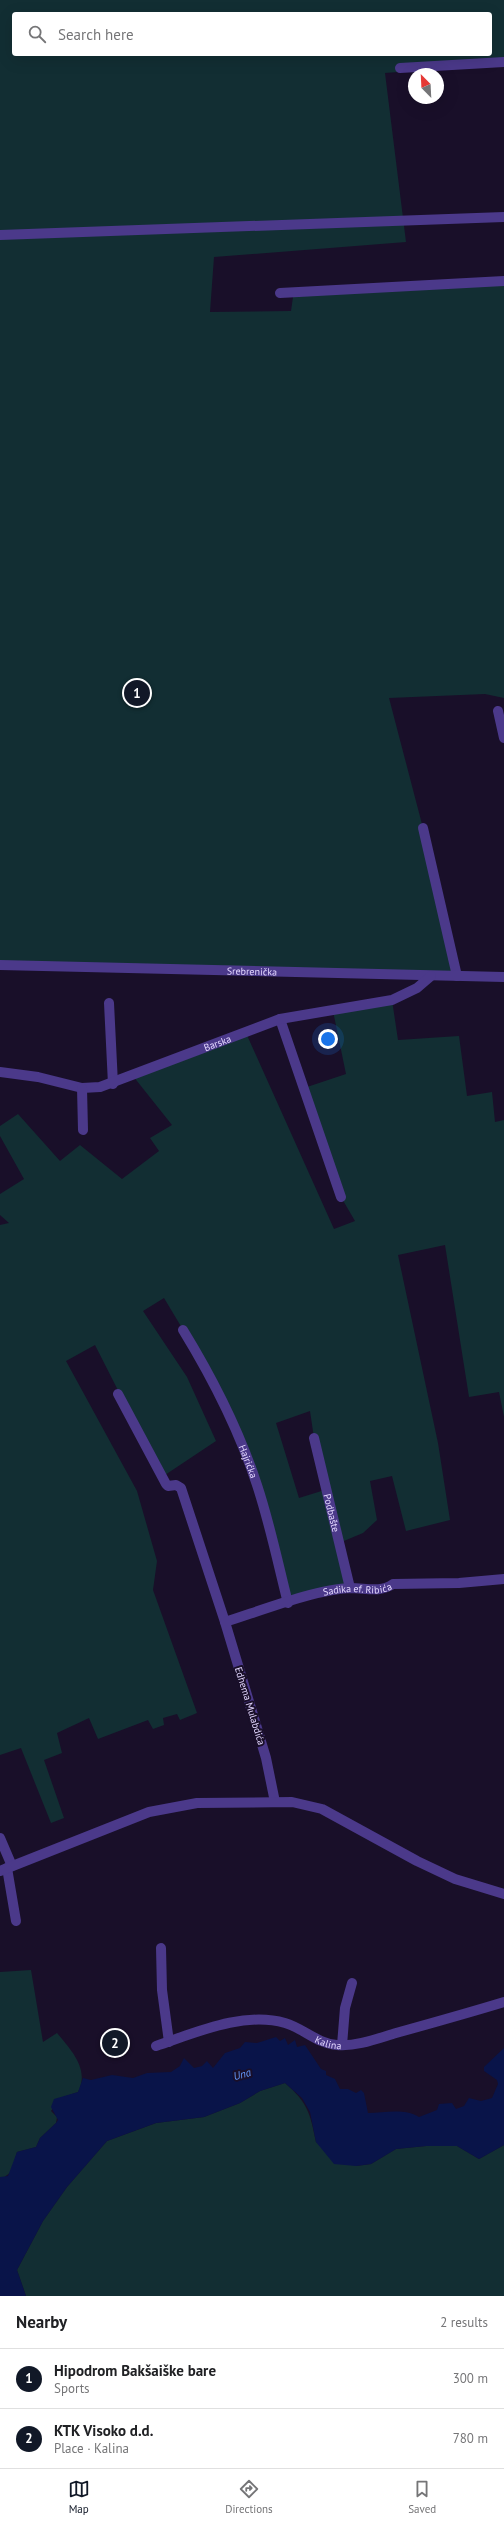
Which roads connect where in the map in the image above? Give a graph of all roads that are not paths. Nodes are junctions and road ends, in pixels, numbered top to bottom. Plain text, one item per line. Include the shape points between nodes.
1 (504, 62) edge
2 (400, 68) dead end
3 (504, 217) edge
4 (0, 235) edge
5 (504, 281) edge
6 (280, 293) dead end
7 (498, 711) dead end
8 (504, 738) edge
9 (422, 828) dead end
10 (0, 966) edge
11 (432, 976) junction
12 (457, 976) junction
13 (504, 977) edge
14 (109, 1003) dead end
15 (280, 1019) junction
16 (0, 1072) edge
17 (113, 1084) junction
18 (82, 1088) junction
19 (82, 1130) dead end
20 (341, 1197) dead end
21 (183, 1330) dead end
22 (118, 1394) dead end
23 (314, 1438) dead end
24 (504, 1578) edge
25 (350, 1588) junction
26 (288, 1603) junction
27 (225, 1622) junction
28 (275, 1802) junction
29 (0, 1838) edge
30 (6, 1869) edge
31 (504, 1894) edge
32 (16, 1921) dead end
33 (161, 1948) dead end
34 (352, 1983) dead end
35 (504, 2002) edge
36 (169, 2042) junction
37 (342, 2045) junction
38 (156, 2046) dead end

1 - 2 street
3 - 4 street
5 - 6 street
7 - 8 street
9 - 12 street
10 - 11 street, Srebrenička
11 - 12 street, Srebrenička
11 - 15 street, Barska via 417,988 392,1000
12 - 13 street, Srebrenička
14 - 17 street
15 - 17 street, Barska
15 - 20 street
16 - 18 street, Barska via 38,1077
17 - 18 street, Barska
18 - 19 street
21 - 26 street, Hajrićka via 215,1383 250,1466 264,1508
22 - 27 street, Edhema Mulabdića via 166,1484 181,1488
23 - 25 street, Podbašte
24 - 25 street, Sadika ef. Ribića via 459,1583 392,1584 384,1590
25 - 26 street, Sadika ef. Ribića
26 - 27 street, Sadika ef. Ribića
27 - 28 street, Edhema Mulabdića via 266,1758
28 - 30 street via 197,1803 149,1812
28 - 31 street via 292,1802 322,1809 455,1879
29 - 30 street
30 - 32 street
33 - 36 street via 162,1990
34 - 37 street via 345,2008
35 - 37 street, Kalina via 378,2038
36 - 37 street, Kalina via 213,2028 261,2019 284,2022 326,2042
36 - 38 street, Kalina

